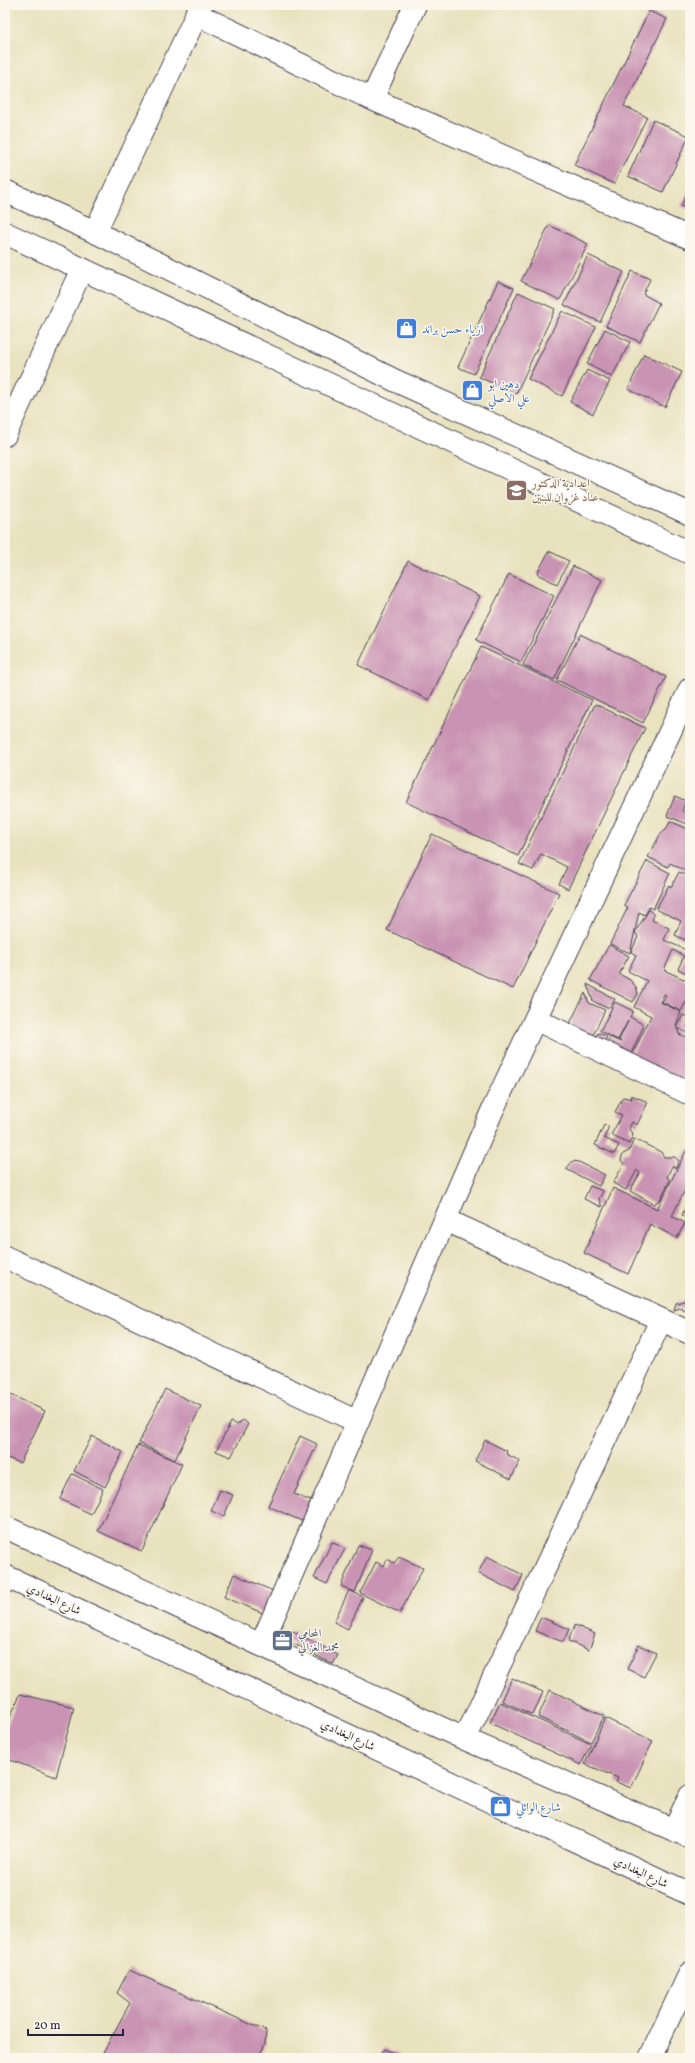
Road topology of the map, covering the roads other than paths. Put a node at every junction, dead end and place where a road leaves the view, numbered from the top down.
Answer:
1 (415, 5) edge
2 (199, 10) edge
3 (372, 99) junction
4 (5, 190) edge
5 (95, 232) junction
6 (5, 234) edge
7 (690, 238) edge
8 (82, 269) junction
9 (369, 368) junction
10 (354, 397) junction
11 (443, 403) junction
12 (427, 430) junction
13 (5, 435) edge
14 (690, 514) edge
15 (690, 553) edge
16 (690, 689) edge
17 (535, 1019) junction
18 (690, 1094) edge
19 (446, 1220) junction
20 (5, 1257) edge
21 (661, 1320) junction
22 (690, 1333) edge
23 (358, 1422) junction
24 (5, 1527) edge
25 (5, 1576) edge
26 (261, 1645) junction
27 (465, 1739) junction
28 (690, 1796) edge
29 (682, 1833) edge
30 (690, 1894) edge
31 (690, 1973) edge
32 (650, 2058) edge

1 - 3 street
2 - 3 street
2 - 5 street
3 - 7 street
4 - 5 street
5 - 9 street
6 - 8 street
8 - 10 street
8 - 13 street
9 - 10 street
9 - 11 street
10 - 12 street
11 - 12 street
11 - 14 street
12 - 15 street
16 - 17 street
17 - 18 street
17 - 19 street
19 - 21 street
19 - 23 street
20 - 23 street
21 - 22 street
21 - 27 street
23 - 26 street
24 - 26 street
25 - 30 street, شارع البغدادي
26 - 27 street
27 - 29 street
28 - 29 street
31 - 32 street

